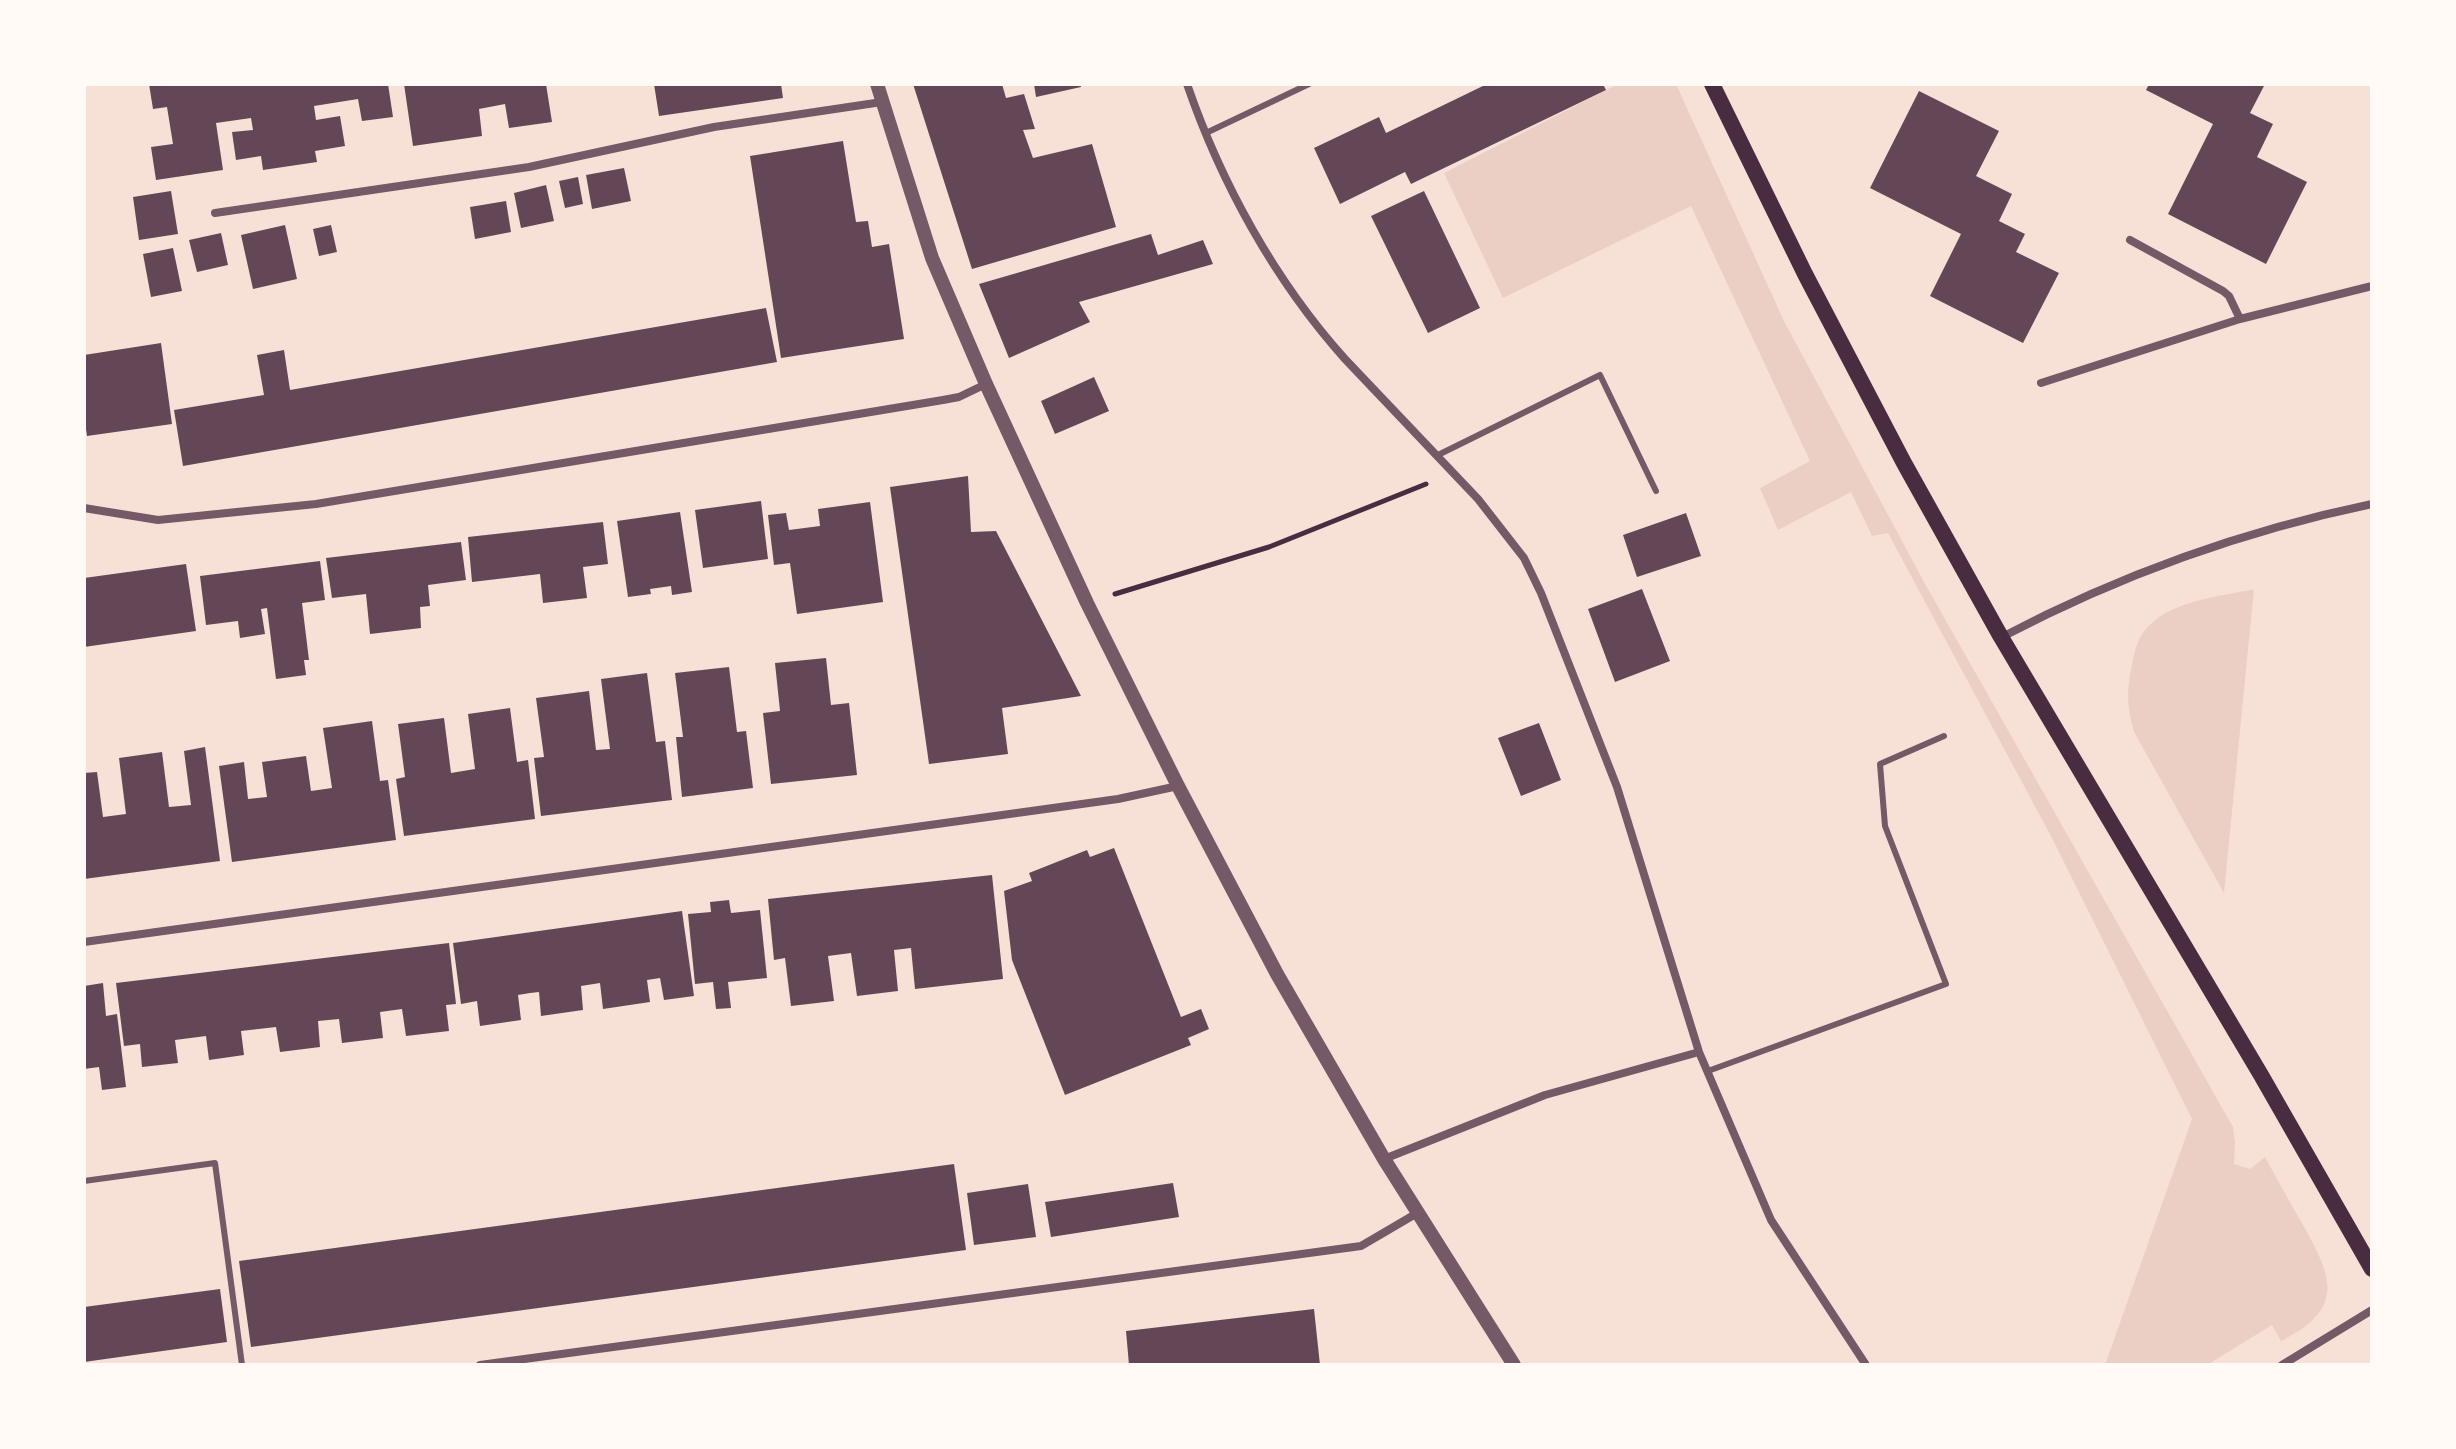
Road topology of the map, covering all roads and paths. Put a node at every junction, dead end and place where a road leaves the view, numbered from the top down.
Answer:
1 (877, 84) edge
2 (1187, 84) edge
3 (1309, 84) edge
4 (1712, 84) edge
5 (882, 102) junction
6 (1206, 133) junction
7 (215, 213) dead end
8 (2130, 240) dead end
9 (2372, 286) edge
10 (2240, 319) junction
11 (2041, 383) dead end
12 (986, 384) junction
13 (1438, 455) junction
14 (1455, 473) junction
15 (1656, 491) dead end
16 (2372, 504) edge
17 (84, 508) edge
18 (1087, 603) junction
19 (2001, 637) junction
20 (1944, 736) dead end
21 (1178, 786) junction
22 (84, 942) edge
23 (1699, 1052) junction
24 (1708, 1071) junction
25 (1384, 1159) junction
26 (84, 1181) edge
27 (1419, 1212) junction
28 (2372, 1269) edge
29 (2372, 1310) edge
30 (242, 1365) edge
31 (480, 1365) edge
32 (1514, 1365) edge
33 (1866, 1365) edge
34 (2282, 1365) edge

1 - 5 street
2 - 6 street
3 - 6 lane
4 - 19 main road
5 - 7 street
5 - 12 street
6 - 13 street
8 - 10 street
9 - 10 street
10 - 11 street
12 - 17 street
12 - 18 street
13 - 14 street
13 - 15 lane
14 - 18 path
14 - 23 street
16 - 19 street
18 - 21 street
19 - 28 main road
20 - 24 lane
21 - 22 street
21 - 25 street
23 - 24 street
23 - 25 street
24 - 33 street
25 - 27 street
26 - 30 lane
27 - 31 street
27 - 32 street
29 - 34 street

